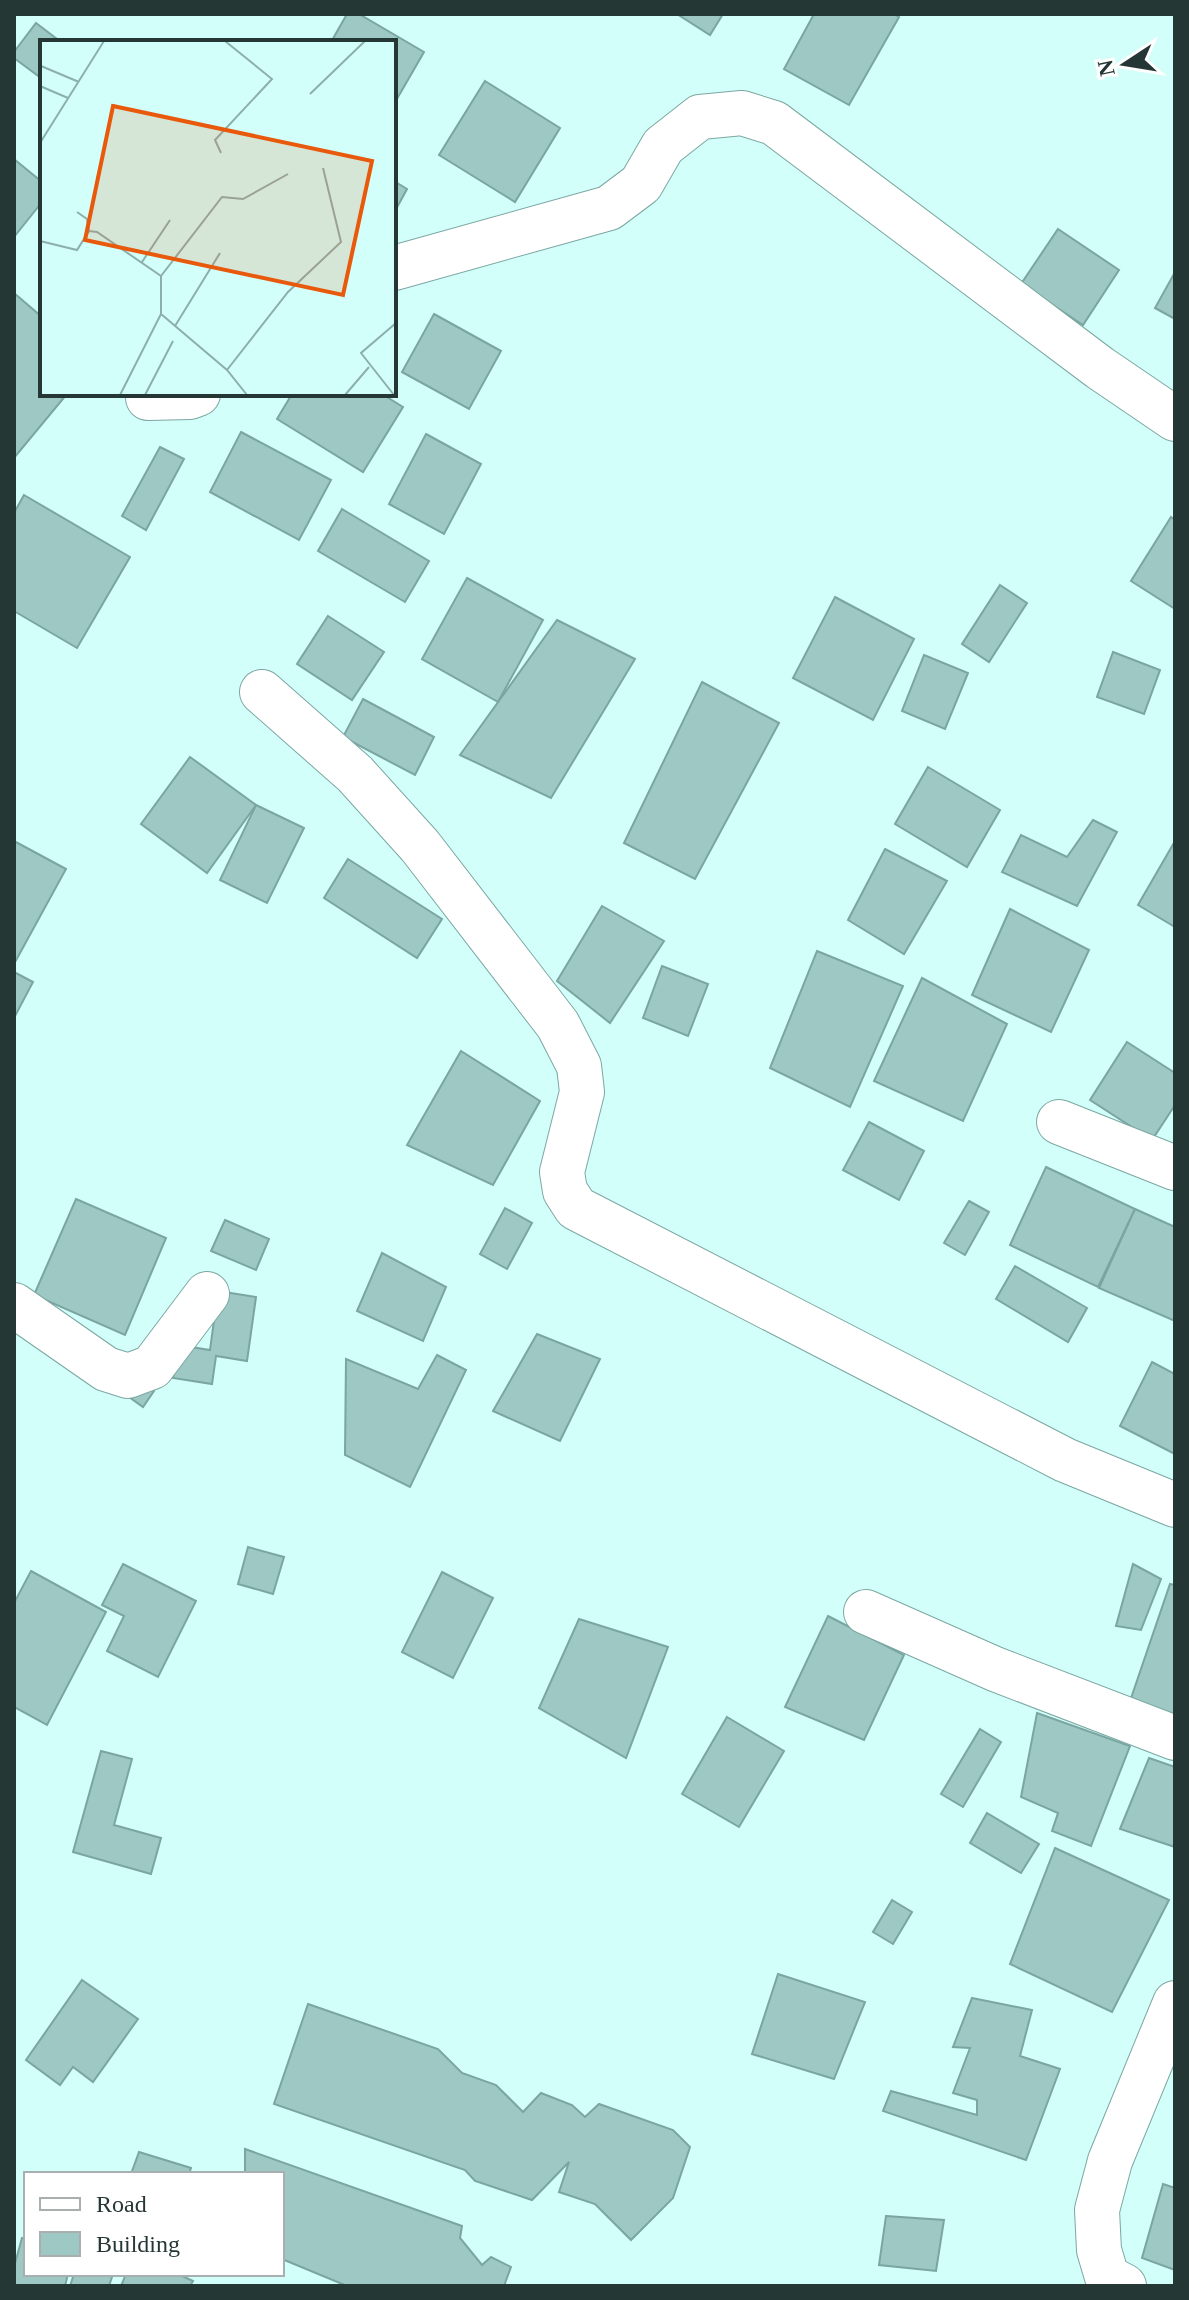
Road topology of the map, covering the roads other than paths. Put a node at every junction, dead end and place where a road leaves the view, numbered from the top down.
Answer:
1 (396, 267) edge
2 (193, 396) edge
3 (148, 398) dead end
4 (1175, 419) edge
5 (262, 692) dead end
6 (1059, 1122) dead end
7 (1175, 1168) edge
8 (207, 1294) dead end
9 (14, 1305) edge
10 (1175, 1505) edge
11 (866, 1612) dead end
12 (1175, 1738) edge
13 (1175, 2003) edge
14 (1104, 2283) edge

1 - 4 street
2 - 3 street
5 - 10 street
6 - 7 street
8 - 9 street
11 - 12 street
13 - 14 street

